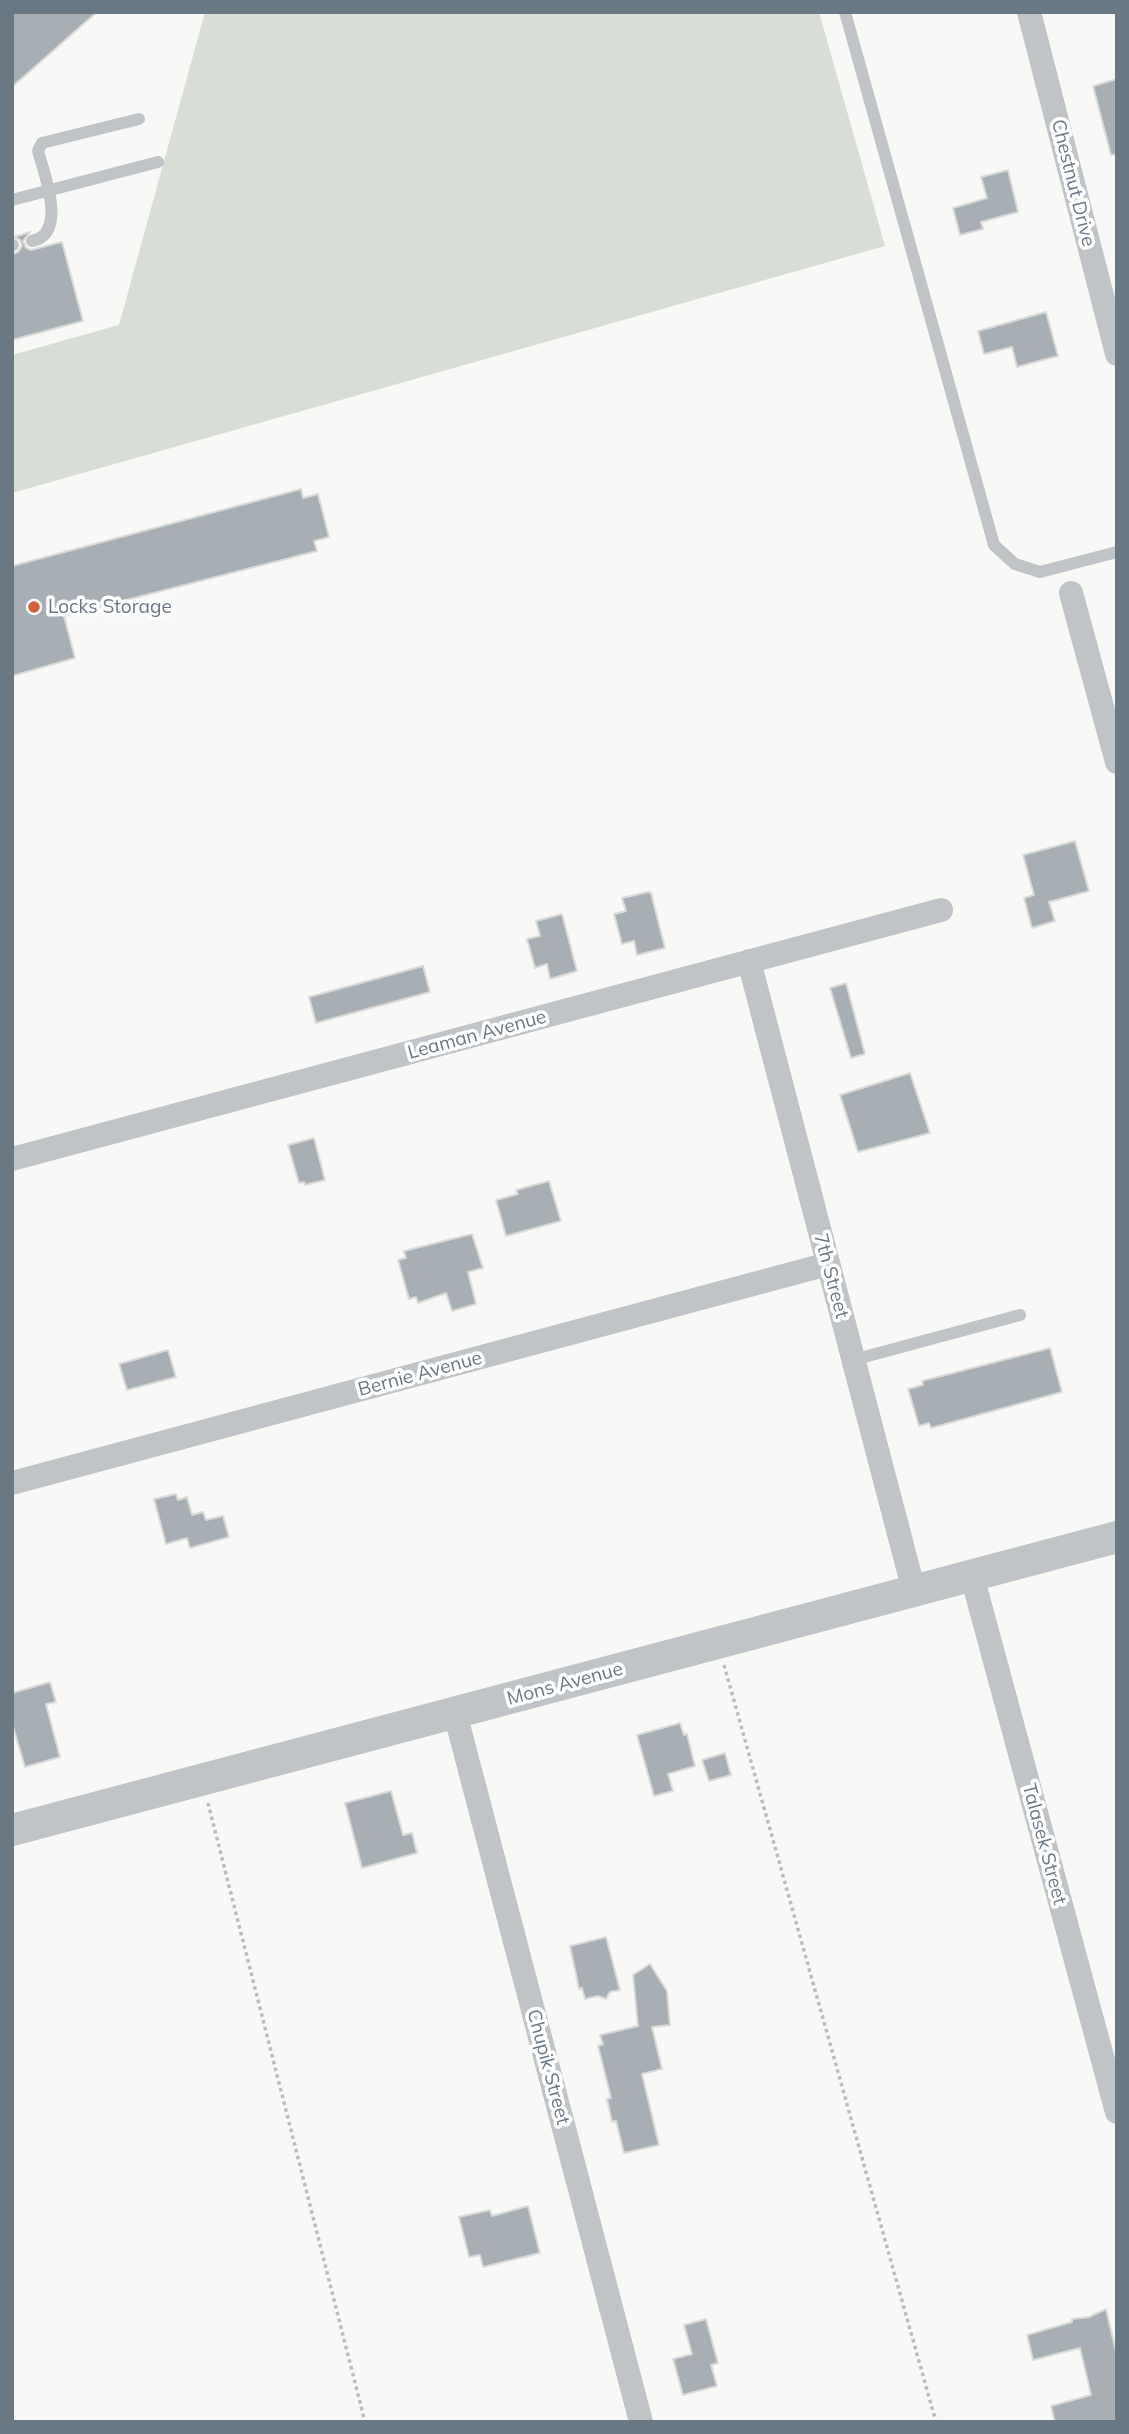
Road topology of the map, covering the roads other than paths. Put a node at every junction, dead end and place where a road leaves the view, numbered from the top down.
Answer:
1 (845, 12) edge
2 (1029, 12) edge
3 (139, 119) dead end
4 (158, 162) dead end
5 (49, 191) junction
6 (12, 200) edge
7 (32, 241) dead end
8 (1117, 354) edge
9 (1117, 552) edge
10 (1072, 593) dead end
11 (1117, 762) edge
12 (941, 910) dead end
13 (749, 961) junction
14 (12, 1159) edge
15 (828, 1264) junction
16 (1020, 1315) dead end
17 (853, 1360) junction
18 (12, 1483) edge
19 (1117, 1537) edge
20 (972, 1576) junction
21 (914, 1591) junction
22 (455, 1713) junction
23 (12, 1830) edge
24 (1117, 2112) edge
25 (641, 2422) edge

1 - 9 lane
2 - 8 street, Chestnut Drive
3 - 5 lane
4 - 5 lane
5 - 6 lane
5 - 7 lane
10 - 11 street
12 - 13 street, Leaman Avenue
13 - 14 street, Leaman Avenue
13 - 15 street, 7th Street
15 - 17 street, 7th Street
15 - 18 street, Bernie Avenue
16 - 17 lane
17 - 21 street, 7th Street
19 - 20 street, Mons Avenue
20 - 21 street, Mons Avenue
20 - 24 street, Talasek Street
21 - 22 street, Mons Avenue
22 - 23 street, Mons Avenue
22 - 25 street, Chupik Street

